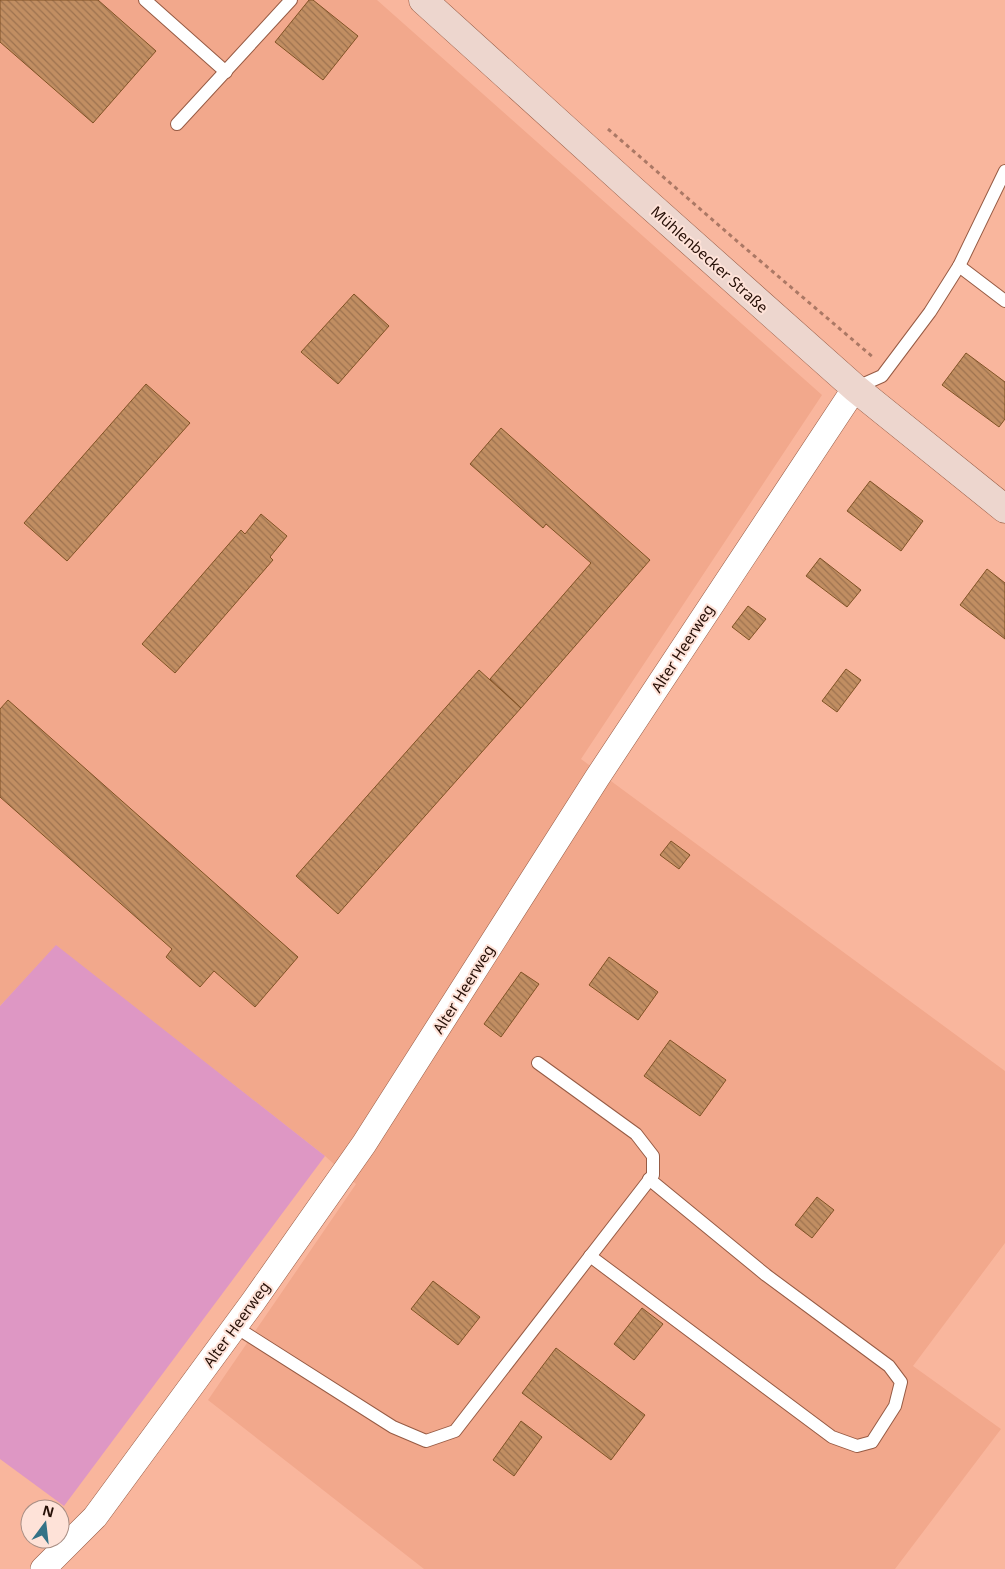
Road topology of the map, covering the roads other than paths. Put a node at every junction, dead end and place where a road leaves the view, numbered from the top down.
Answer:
1 (145, 0) edge
2 (290, 0) edge
3 (423, 0) edge
4 (226, 72) junction
5 (177, 124) dead end
6 (1005, 171) edge
7 (959, 266) junction
8 (1005, 301) edge
9 (855, 388) junction
10 (1005, 509) edge
11 (538, 1063) dead end
12 (649, 1179) junction
13 (590, 1256) junction
14 (234, 1326) junction
15 (43, 1569) edge

1 - 4 lane
2 - 4 lane
3 - 9 main road, Mühlenbecker Straße
4 - 5 lane
6 - 7 lane
7 - 8 lane
7 - 9 lane
9 - 10 main road, Mühlenbecker Straße
9 - 14 street, Alter Heerweg
11 - 12 lane
12 - 13 lane
12 - 13 lane
13 - 14 lane
14 - 15 street, Alter Heerweg

